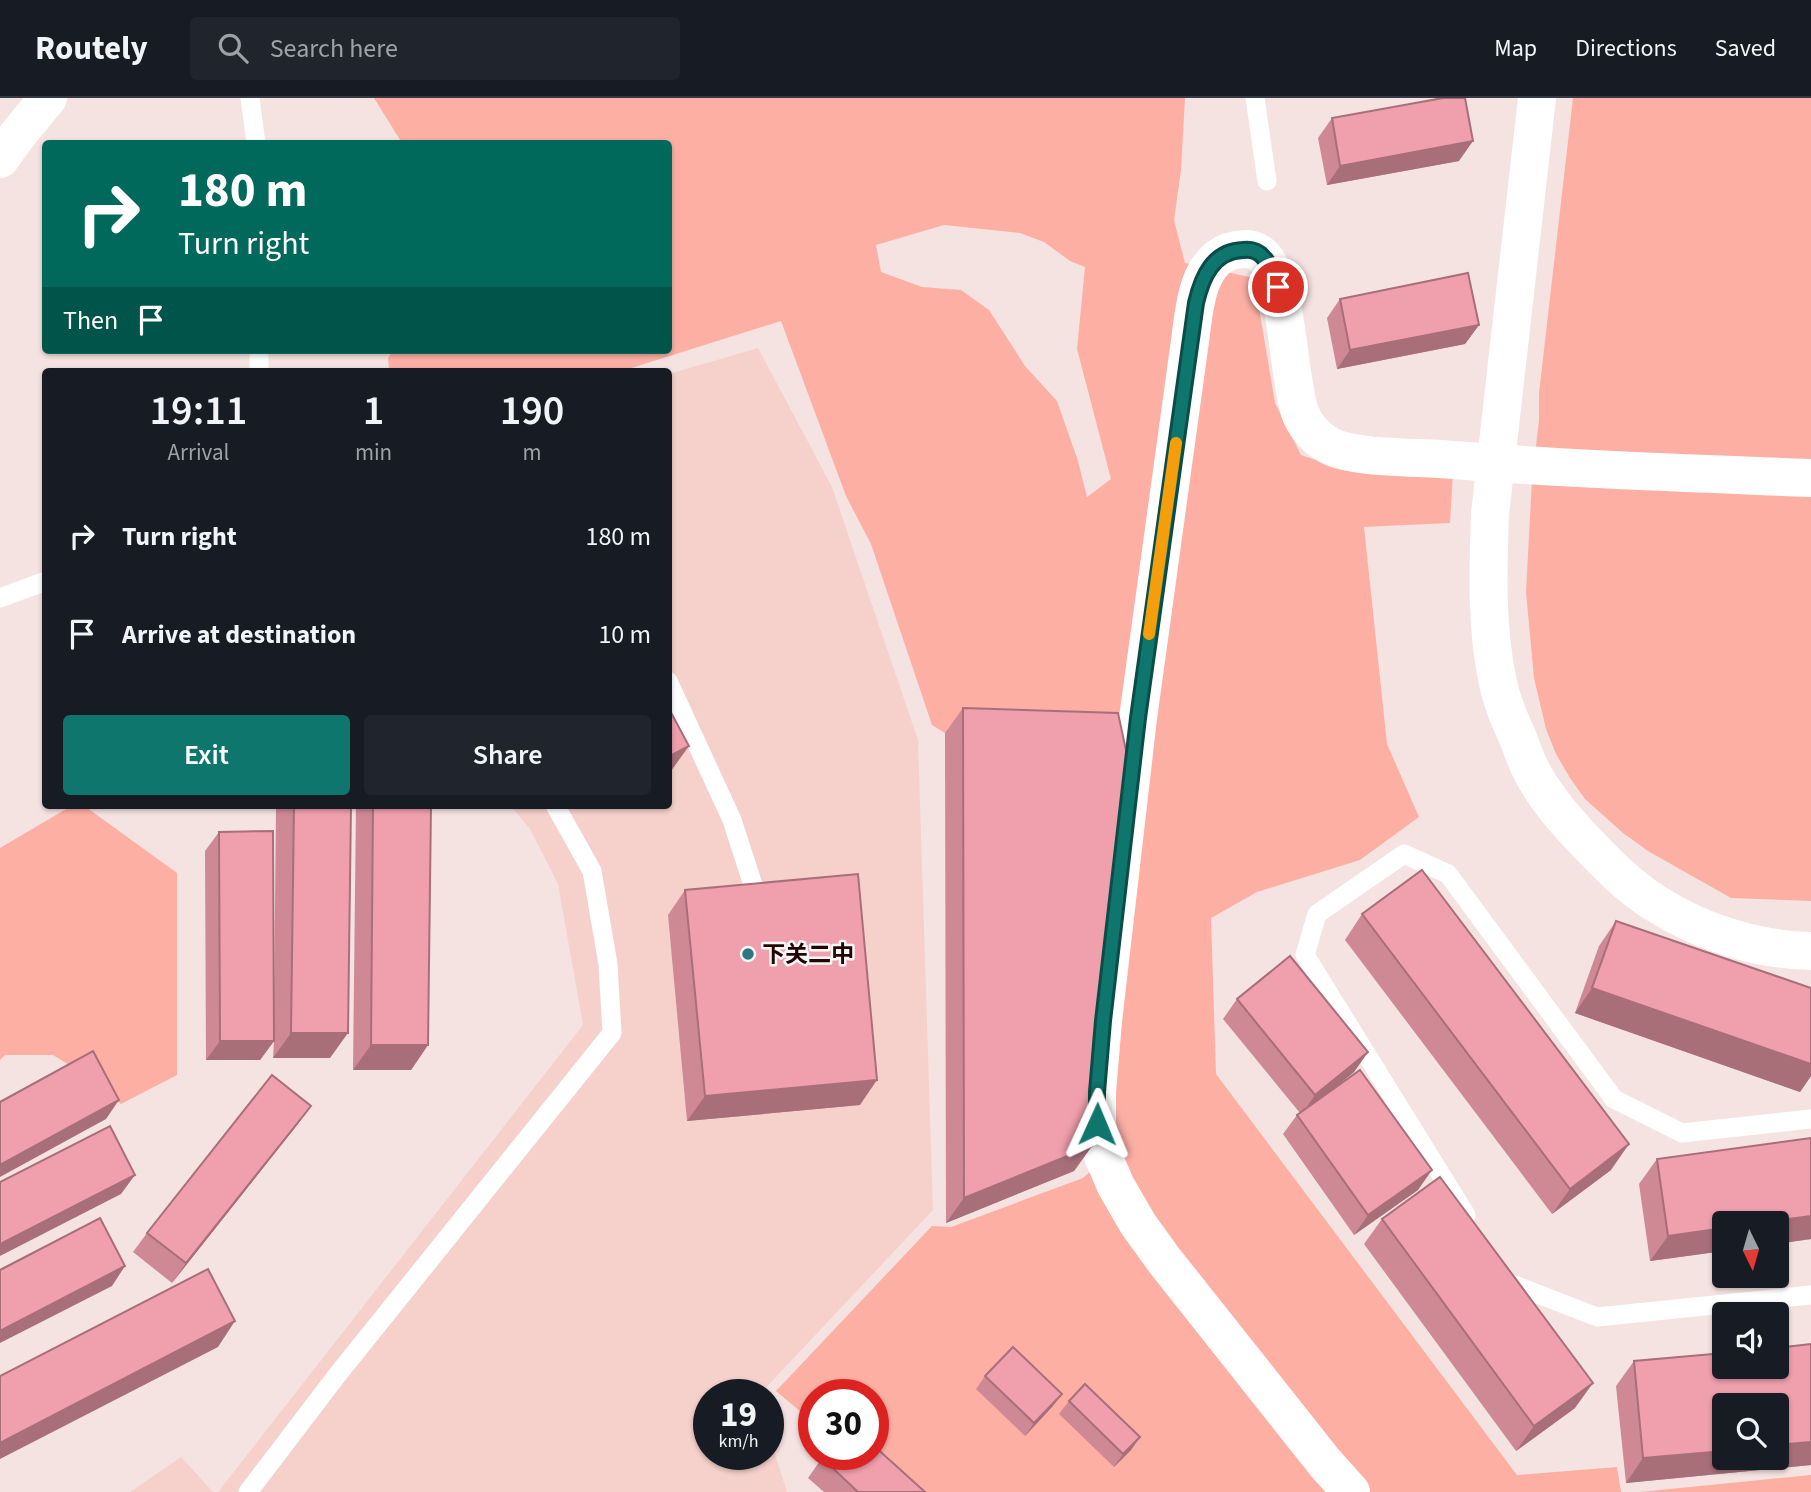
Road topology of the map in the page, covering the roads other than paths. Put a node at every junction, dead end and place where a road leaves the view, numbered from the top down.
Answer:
1 (48, 98) edge
2 (250, 98) edge
3 (1255, 98) edge
4 (1537, 98) edge
5 (6, 132) edge
6 (255, 140) edge
7 (1267, 181) dead end
8 (1811, 478) edge
9 (42, 582) edge
10 (0, 598) edge
11 (672, 690) edge
12 (557, 809) edge
13 (752, 882) edge
14 (1811, 951) edge
15 (1811, 1119) edge
16 (1478, 1235) edge
17 (1493, 1258) edge
18 (1811, 1296) edge
19 (248, 1492) edge
20 (1351, 1492) edge

1 - 5 street
2 - 6 lane
3 - 7 lane
4 - 14 street
8 - 20 street
9 - 10 lane
11 - 13 lane
12 - 19 lane
15 - 16 lane
17 - 18 lane

